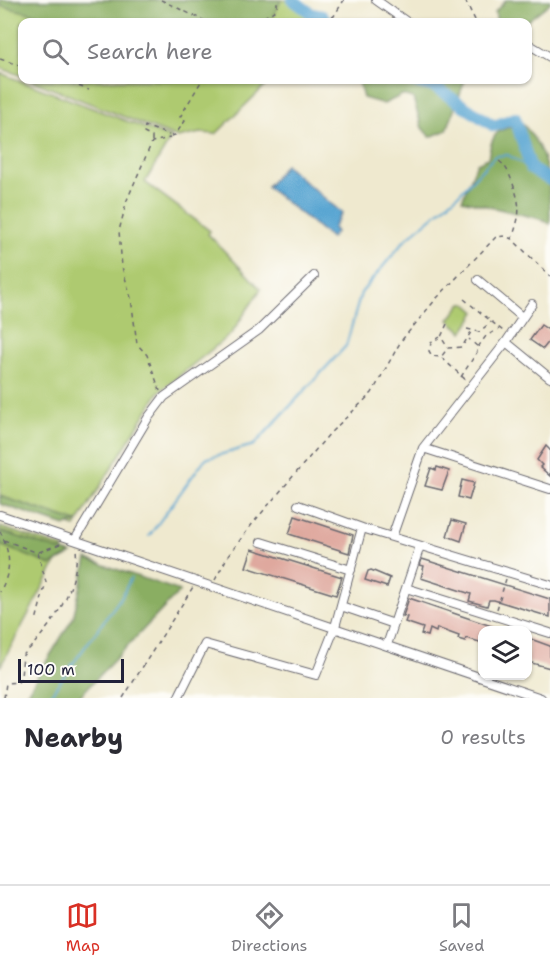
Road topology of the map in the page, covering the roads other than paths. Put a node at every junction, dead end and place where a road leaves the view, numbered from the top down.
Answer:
1 (376, 0) edge
2 (401, 18) edge
3 (532, 46) edge
4 (550, 57) edge
5 (314, 276) dead end
6 (478, 280) dead end
7 (532, 304) dead end
8 (522, 317) junction
9 (507, 339) junction
10 (550, 378) edge
11 (423, 448) junction
12 (550, 489) edge
13 (298, 505) dead end
14 (0, 515) edge
15 (362, 528) junction
16 (392, 537) junction
17 (74, 539) junction
18 (261, 542) dead end
19 (420, 546) junction
20 (351, 570) junction
21 (550, 585) edge
22 (406, 588) junction
23 (341, 606) junction
24 (394, 624) junction
25 (335, 627) junction
26 (550, 633) edge
27 (387, 645) junction
28 (178, 698) edge
29 (541, 698) edge

1 - 2 street
3 - 4 street
5 - 17 street
6 - 8 street
7 - 8 street
8 - 9 street
9 - 10 street
9 - 11 street
11 - 12 street
11 - 16 street
13 - 15 street
14 - 17 street
15 - 16 street
15 - 20 street
16 - 19 street
17 - 25 street
18 - 20 street
19 - 21 street
19 - 22 street
20 - 23 street
22 - 24 street
22 - 26 street
23 - 24 street
23 - 25 street
24 - 27 street
25 - 27 street
25 - 28 street
27 - 29 street

